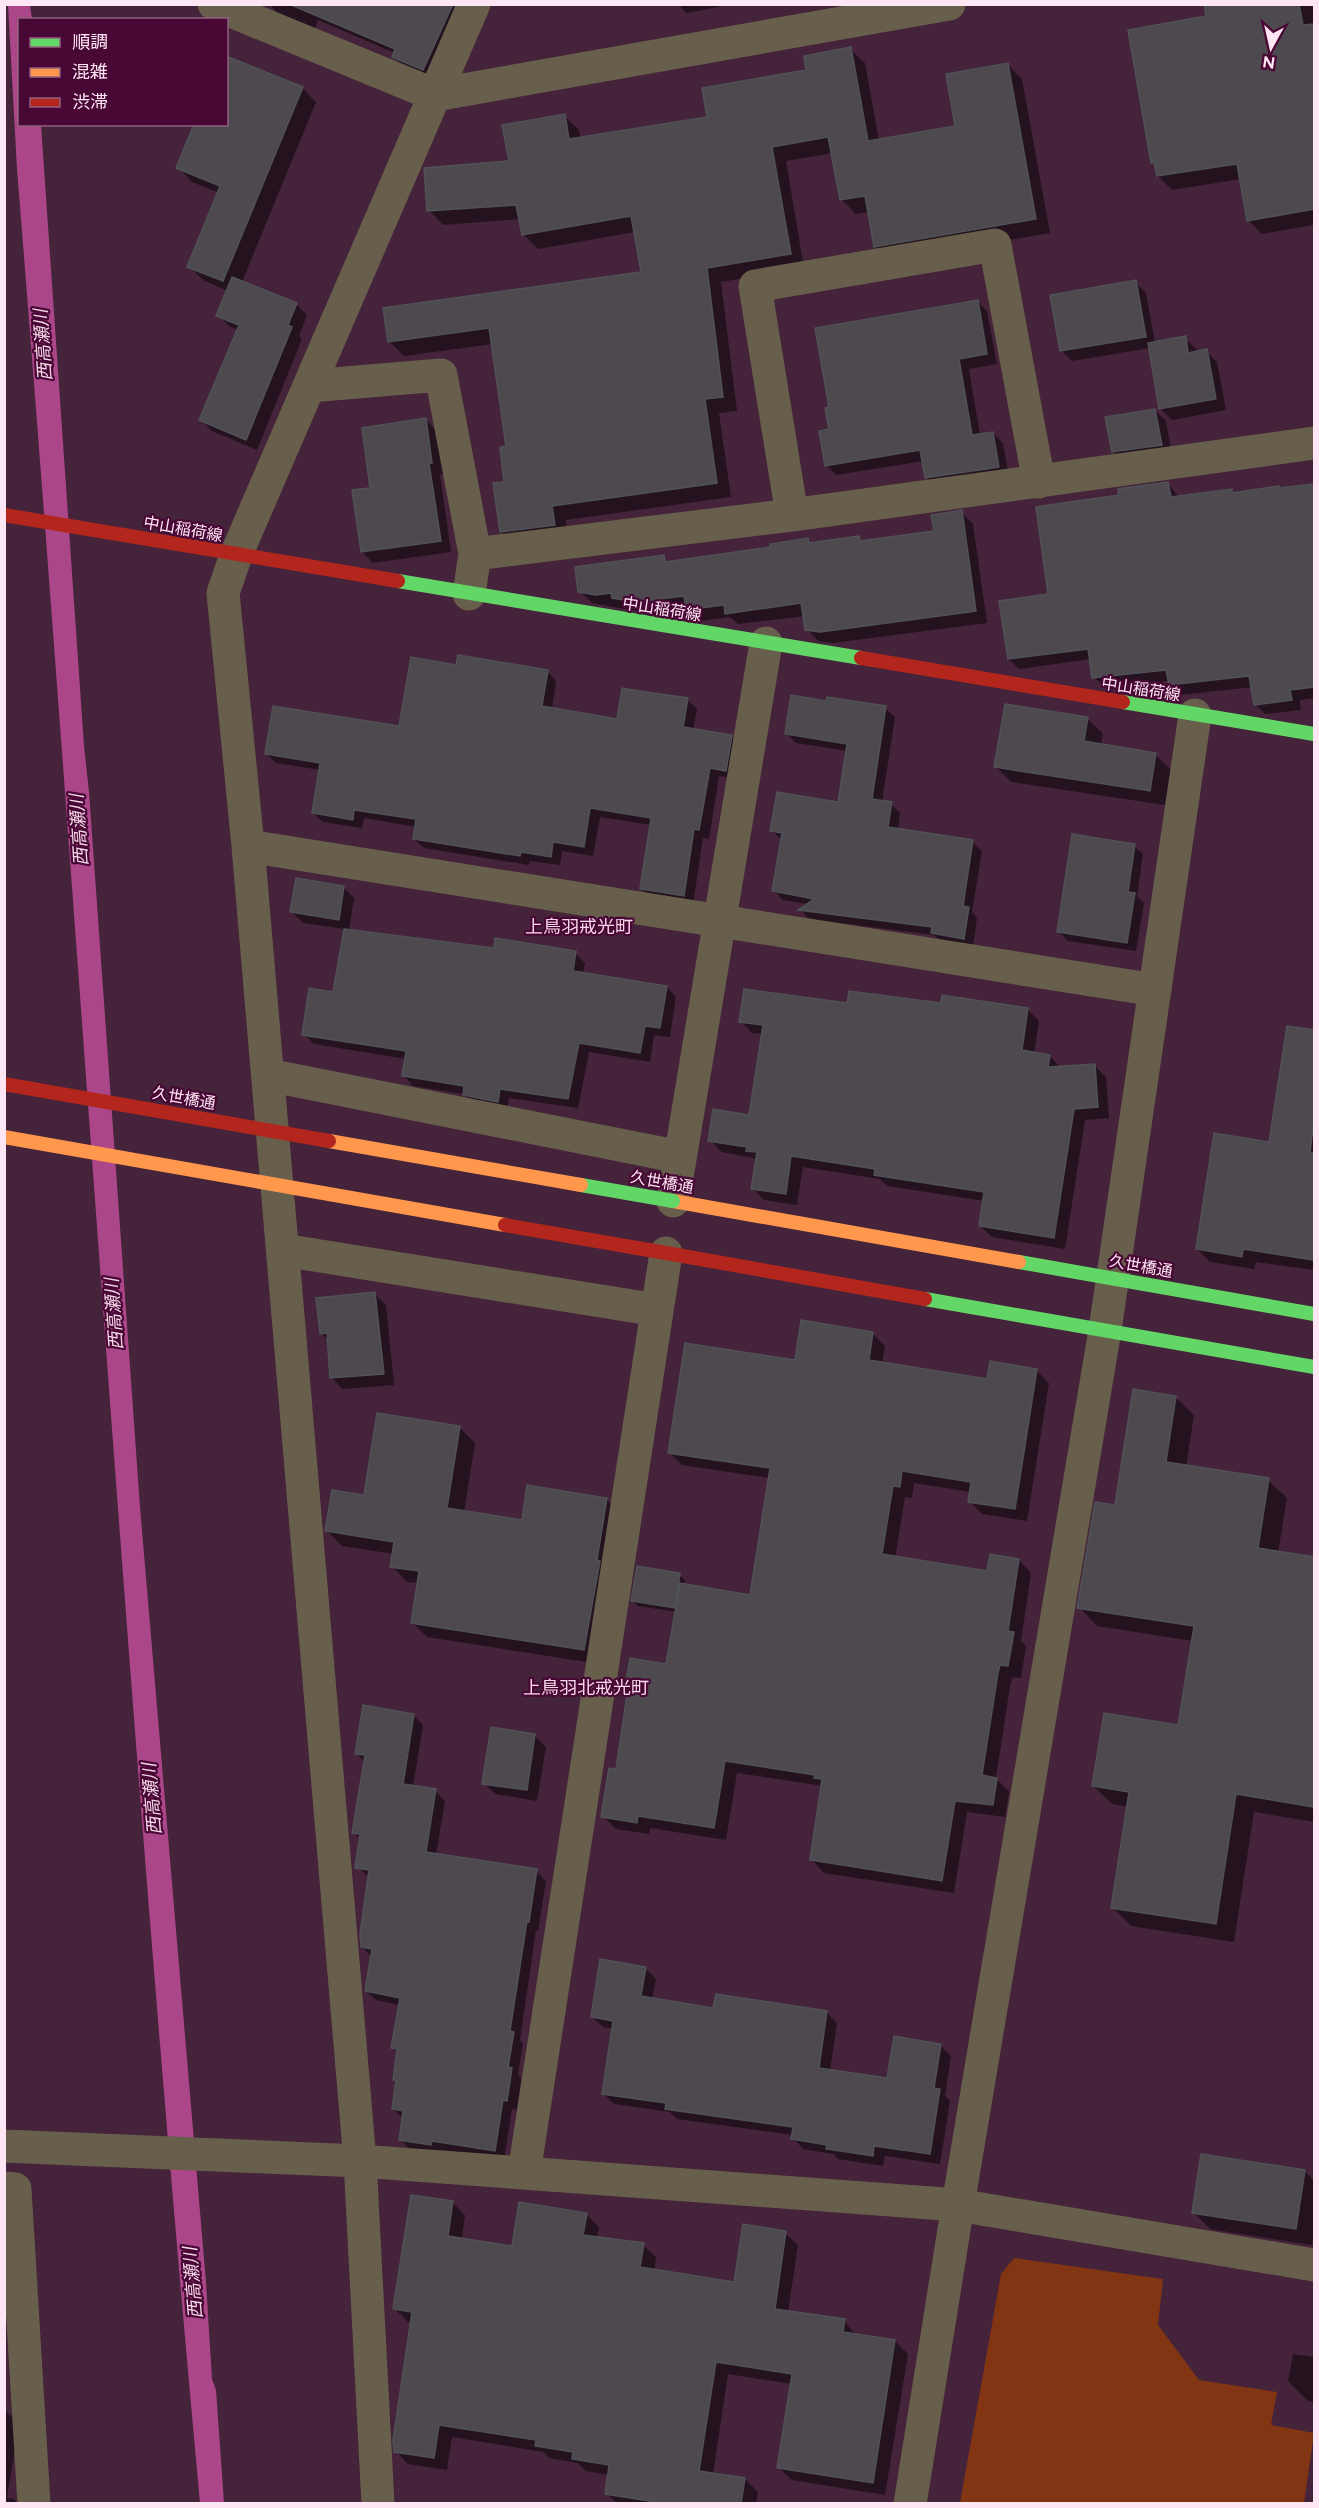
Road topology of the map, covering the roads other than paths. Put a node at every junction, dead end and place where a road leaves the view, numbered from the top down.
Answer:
1 (214, 4) edge
2 (474, 4) edge
3 (949, 4) edge
4 (435, 95) junction
5 (309, 386) junction
6 (1314, 443) edge
7 (1039, 482) junction
8 (4, 515) edge
9 (792, 515) junction
10 (475, 554) junction
11 (236, 555) junction
12 (469, 594) junction
13 (766, 643) junction
14 (1195, 715) junction
15 (1314, 734) edge
16 (248, 846) junction
17 (719, 920) junction
18 (1155, 990) junction
19 (268, 1075) junction
20 (4, 1083) edge
21 (4, 1137) edge
22 (680, 1157) junction
23 (673, 1201) junction
24 (283, 1250) junction
25 (666, 1253) junction
26 (1113, 1278) junction
27 (657, 1310) junction
28 (1314, 1314) edge
29 (1105, 1330) junction
30 (1314, 1367) edge
31 (4, 2146) edge
32 (360, 2162) junction
33 (524, 2173) junction
34 (4, 2188) edge
35 (958, 2205) junction
36 (1314, 2265) edge
37 (34, 2504) edge
38 (378, 2504) edge
39 (910, 2504) edge

1 - 4 street
2 - 4 street
3 - 4 street
4 - 5 street
5 - 10 street
5 - 11 street
6 - 7 street
7 - 9 street
7 - 9 street
8 - 11 street, 中山稲荷線
9 - 10 street
10 - 12 street
11 - 12 street, 中山稲荷線
11 - 16 street
12 - 13 street, 中山稲荷線
13 - 14 street, 中山稲荷線
13 - 17 street
14 - 15 street, 中山稲荷線
14 - 18 street
16 - 17 street
16 - 19 street
17 - 18 street
17 - 22 street
18 - 26 street
19 - 22 street
19 - 24 street
20 - 23 street, 久世橋通, bridge
21 - 25 street, bridge
22 - 23 street
23 - 26 street, 久世橋通
24 - 27 street
24 - 32 street
25 - 27 street
25 - 29 street
26 - 28 street, 久世橋通
26 - 29 street
27 - 33 street
29 - 30 street
29 - 35 street
31 - 32 street
32 - 33 street
32 - 38 street
33 - 35 street
34 - 37 street
35 - 36 street
35 - 39 street

